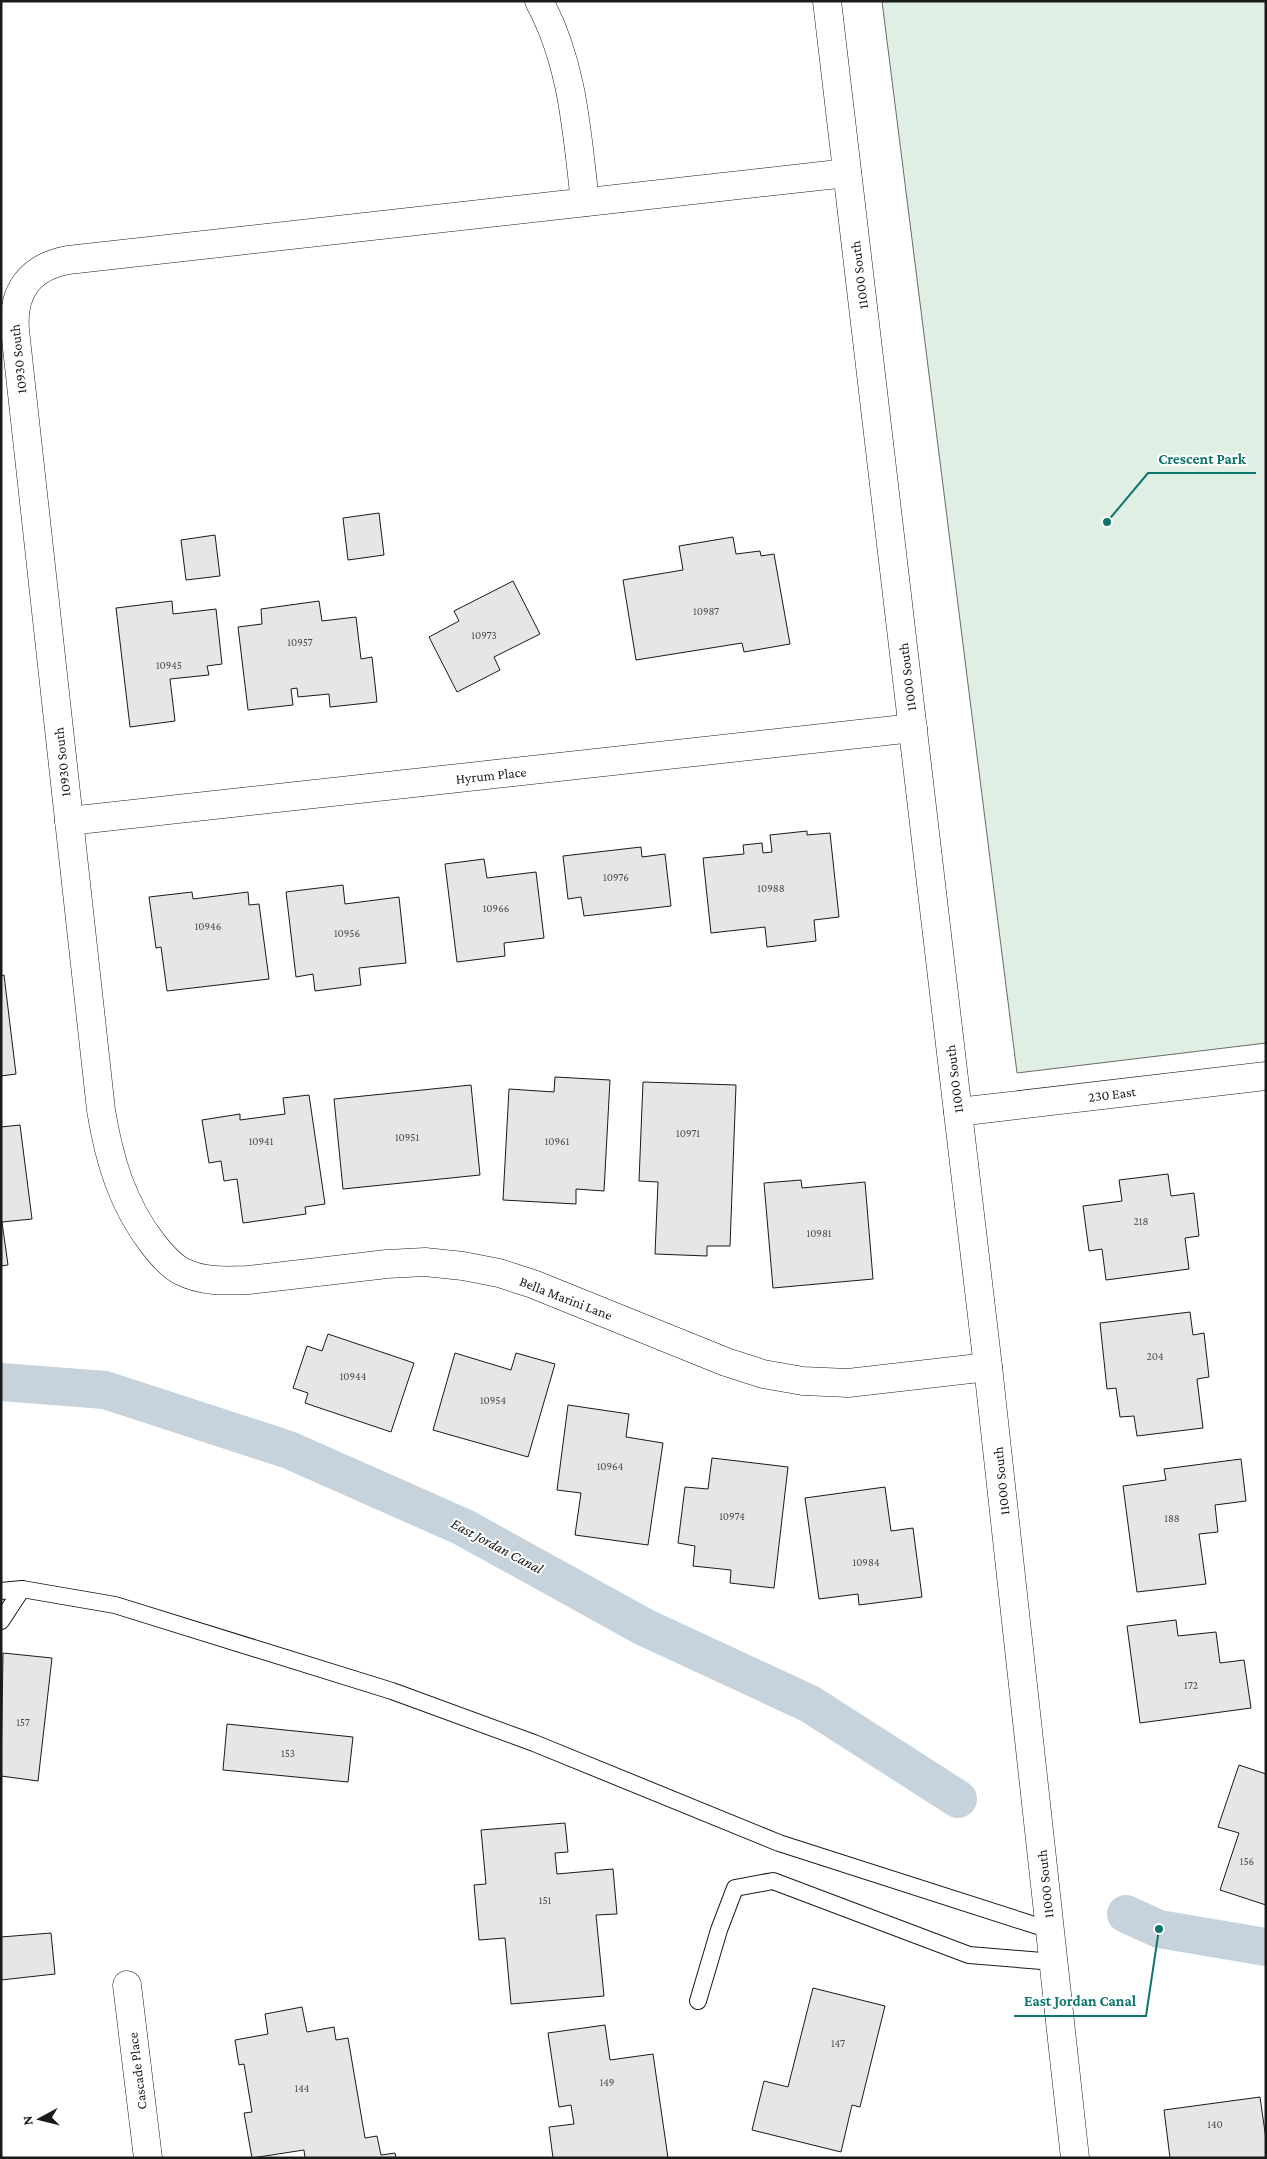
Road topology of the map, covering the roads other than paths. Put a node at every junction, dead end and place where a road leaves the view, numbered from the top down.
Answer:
1 (538, 1) edge
2 (827, 1) edge
3 (847, 173) junction
4 (585, 202) junction
5 (913, 728) junction
6 (69, 821) junction
7 (1266, 1076) edge
8 (958, 1112) junction
9 (149, 1239) joint
10 (988, 1367) junction
11 (22, 1589) junction
12 (1, 1591) edge
13 (1, 1621) edge
14 (1050, 1930) junction
15 (1054, 1962) junction
16 (127, 1985) dead end
17 (698, 2001) dead end
18 (148, 2158) edge
19 (1075, 2158) edge

1 - 4 street
2 - 3 street, 11000 South
3 - 4 street
3 - 5 street, 11000 South
4 - 6 street, 10930 South
5 - 6 street, Hyrum Place
5 - 8 street, 11000 South
6 - 9 street, 10930 South
7 - 8 street, 230 East
8 - 10 street, 11000 South
9 - 10 street, Bella Marini Lane
10 - 14 street, 11000 South
11 - 12 lane
11 - 13 lane
11 - 14 lane
14 - 15 street, 11000 South
15 - 17 lane
15 - 19 street, 11000 South
16 - 18 street, Cascade Place

